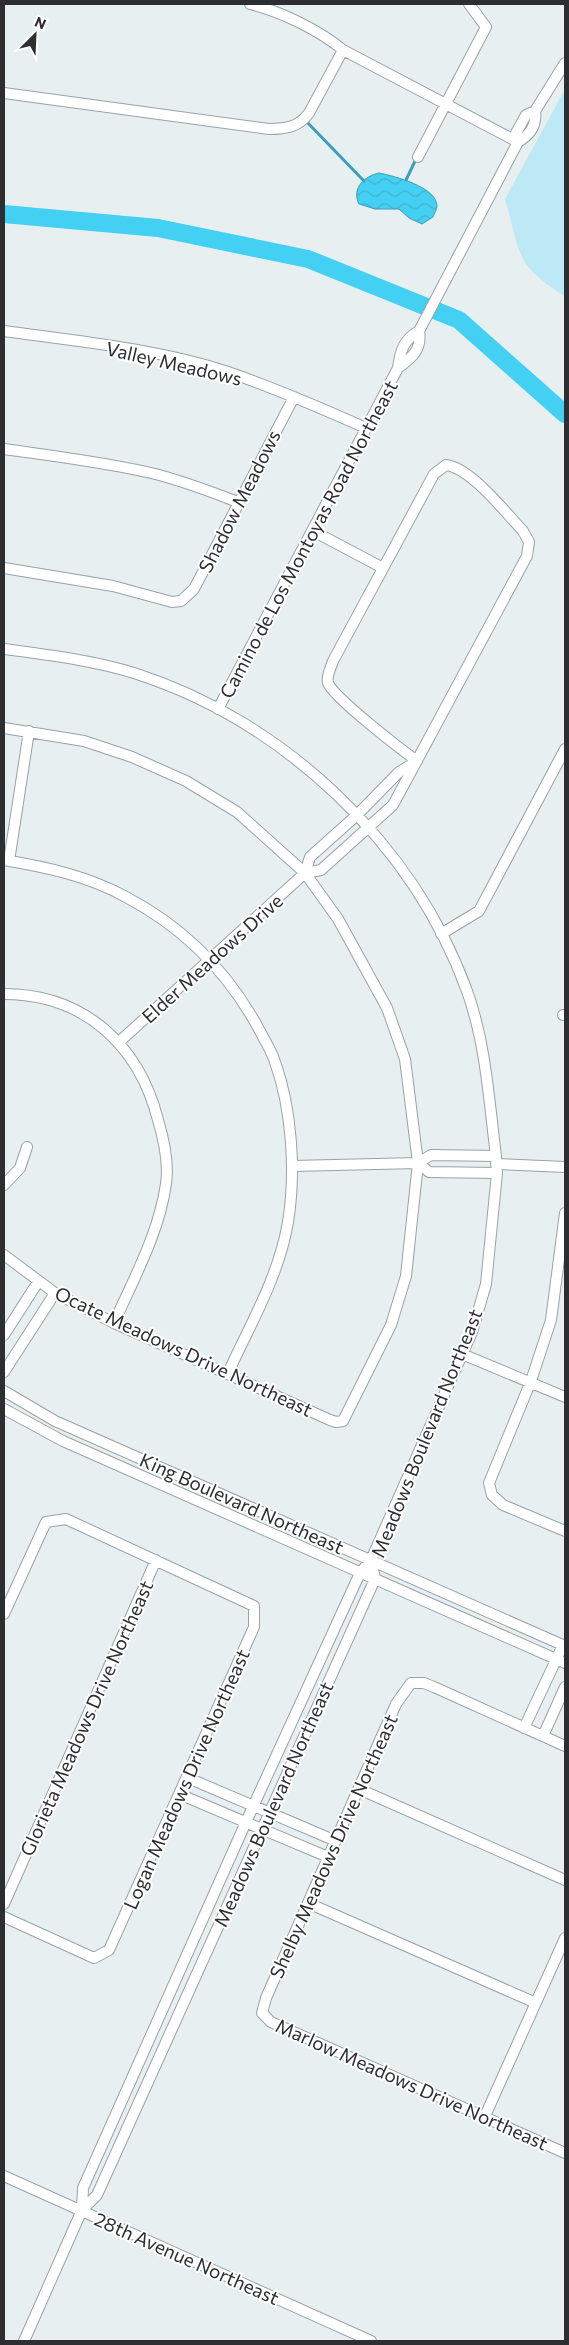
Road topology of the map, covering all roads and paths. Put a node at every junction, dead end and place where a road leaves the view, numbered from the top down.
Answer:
1 (250, 4) edge
2 (469, 4) edge
3 (343, 50) junction
4 (565, 64) edge
5 (4, 93) edge
6 (446, 104) junction
7 (518, 142) junction
8 (418, 157) dead end
9 (4, 331) edge
10 (294, 397) junction
11 (366, 428) junction
12 (4, 449) edge
13 (238, 502) junction
14 (313, 531) junction
15 (4, 568) edge
16 (383, 568) junction
17 (4, 649) edge
18 (218, 710) junction
19 (4, 728) edge
20 (29, 731) junction
21 (565, 749) edge
22 (418, 760) junction
23 (357, 815) junction
24 (368, 828) junction
25 (7, 861) edge
26 (304, 873) junction
27 (441, 934) junction
28 (210, 960) junction
29 (4, 994) edge
30 (119, 1042) junction
31 (28, 1147) dead end
32 (418, 1163) junction
33 (496, 1164) junction
34 (292, 1166) junction
35 (565, 1168) edge
36 (4, 1185) edge
37 (565, 1212) edge
38 (4, 1255) edge
39 (38, 1282) junction
40 (55, 1293) junction
41 (114, 1323) junction
42 (4, 1335) edge
43 (462, 1354) junction
44 (4, 1372) edge
45 (228, 1373) junction
46 (531, 1381) junction
47 (4, 1391) edge
48 (565, 1397) edge
49 (4, 1409) edge
50 (565, 1531) edge
51 (156, 1560) junction
52 (371, 1560) junction
53 (360, 1573) junction
54 (374, 1579) junction
55 (4, 1614) edge
56 (564, 1646) edge
57 (561, 1661) edge
58 (565, 1687) edge
59 (524, 1728) junction
60 (543, 1736) junction
61 (565, 1746) edge
62 (188, 1778) junction
63 (359, 1789) junction
64 (179, 1794) junction
65 (254, 1807) junction
66 (269, 1814) junction
67 (246, 1822) junction
68 (262, 1830) junction
69 (336, 1841) junction
70 (328, 1857) junction
71 (565, 1880) edge
72 (308, 1903) junction
73 (4, 1904) edge
74 (4, 1917) edge
75 (565, 1938) edge
76 (536, 2003) junction
77 (262, 2013) joint
78 (486, 2116) junction
79 (565, 2153) edge
80 (4, 2176) edge
81 (82, 2210) junction
82 (24, 2341) edge
83 (371, 2341) edge

1 - 3 street
2 - 6 street
3 - 5 street
3 - 6 street
4 - 7 street, Camino de Los Montoyas Road Northeast
6 - 7 street
6 - 8 street
7 - 11 street, Camino de Los Montoyas Road Northeast
9 - 10 street, Valley Meadows
10 - 11 street, Valley Meadows
10 - 13 street, Shadow Meadows
11 - 14 street, Camino de Los Montoyas Road Northeast
12 - 13 street
13 - 15 street, Shadow Meadows
14 - 16 street
14 - 18 street, Camino de Los Montoyas Road Northeast
16 - 22 street
16 - 22 street
17 - 18 street, Meadows Boulevard Northeast
18 - 23 street, Meadows Boulevard Northeast
19 - 20 street
20 - 25 street
20 - 26 street
21 - 27 street
22 - 23 street
22 - 24 street
23 - 24 street, Meadows Boulevard Northeast
23 - 26 street
24 - 26 street
24 - 27 street, Meadows Boulevard Northeast
25 - 28 street
26 - 28 street, Elder Meadows Drive
26 - 32 street
27 - 33 street, Meadows Boulevard Northeast
28 - 30 street, Elder Meadows Drive
28 - 34 street
29 - 30 street
30 - 41 street
31 - 36 street
32 - 33 street
32 - 33 street
32 - 34 street
32 - 45 street, Ocate Meadows Drive Northeast
33 - 35 street
33 - 43 street, Meadows Boulevard Northeast
34 - 45 street
37 - 46 street
38 - 39 street, Ocate Meadows Drive Northeast
39 - 40 street, Ocate Meadows Drive Northeast
39 - 42 street
40 - 41 street, Ocate Meadows Drive Northeast
40 - 44 street
41 - 45 street, Ocate Meadows Drive Northeast
43 - 46 street
43 - 52 street, Meadows Boulevard Northeast
46 - 48 street
46 - 50 street
47 - 52 street, King Boulevard Northeast
49 - 53 street, King Boulevard Northeast
51 - 55 street
51 - 62 street, Logan Meadows Drive Northeast
51 - 73 street, Glorieta Meadows Drive Northeast
52 - 53 street, Meadows Boulevard Northeast
52 - 54 street, Meadows Boulevard Northeast
52 - 56 street, King Boulevard Northeast
53 - 54 street, King Boulevard Northeast
53 - 65 street, Meadows Boulevard Northeast
54 - 57 street, King Boulevard Northeast
54 - 66 street, Meadows Boulevard Northeast
56 - 57 street
57 - 59 street
58 - 60 street
59 - 60 street
59 - 63 street, Shelby Meadows Drive Northeast
60 - 61 street
62 - 64 street, Logan Meadows Drive Northeast
62 - 65 street
63 - 69 street, Shelby Meadows Drive Northeast
63 - 71 street
64 - 67 street
64 - 74 street, Logan Meadows Drive Northeast
65 - 66 street
65 - 67 street, Meadows Boulevard Northeast
66 - 68 street, Meadows Boulevard Northeast
66 - 69 street
67 - 68 street
67 - 81 street, Meadows Boulevard Northeast
68 - 70 street
68 - 81 street, Meadows Boulevard Northeast
69 - 70 street, Shelby Meadows Drive Northeast
70 - 72 street, Shelby Meadows Drive Northeast
72 - 76 street
72 - 77 street, Shelby Meadows Drive Northeast
75 - 76 street
76 - 78 street
77 - 78 street, Marlow Meadows Drive Northeast
78 - 79 street, Marlow Meadows Drive Northeast
80 - 81 street, 28th Avenue Northeast
81 - 82 street, Meadows Boulevard Northeast
81 - 83 street, 28th Avenue Northeast

